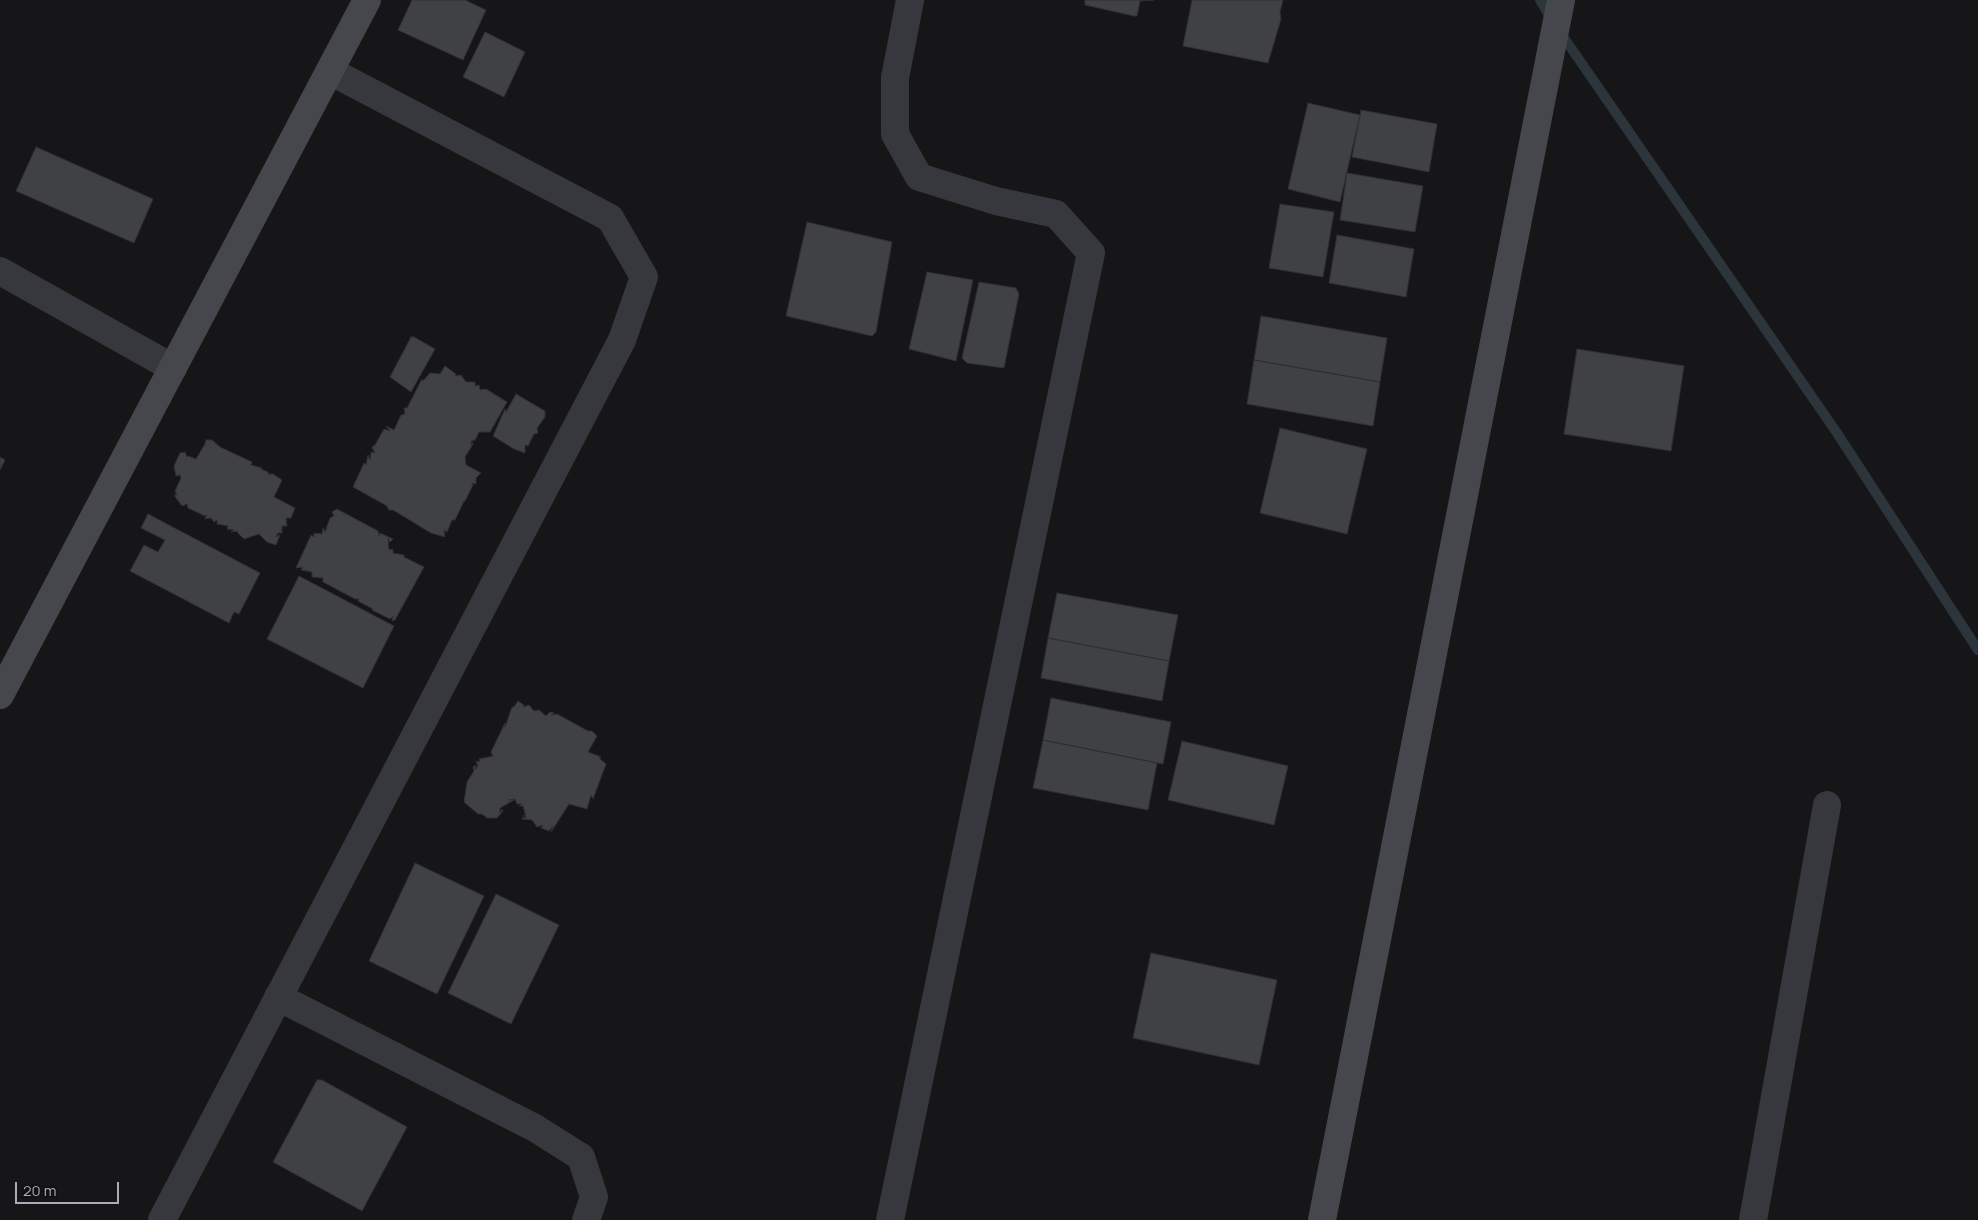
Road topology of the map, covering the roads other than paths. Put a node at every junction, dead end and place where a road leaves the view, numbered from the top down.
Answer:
1 (367, 0) edge
2 (910, 0) edge
3 (1561, 0) edge
4 (330, 71) junction
5 (0, 271) edge
6 (173, 368) junction
7 (0, 695) edge
8 (1827, 805) dead end
9 (278, 997) junction
10 (162, 1220) edge
11 (586, 1220) edge
12 (890, 1220) edge
13 (1322, 1220) edge
14 (1753, 1220) edge

1 - 4 street
2 - 12 street
3 - 13 street
4 - 6 street
4 - 9 street
5 - 6 street
6 - 7 street
8 - 14 street
9 - 10 street
9 - 11 street

